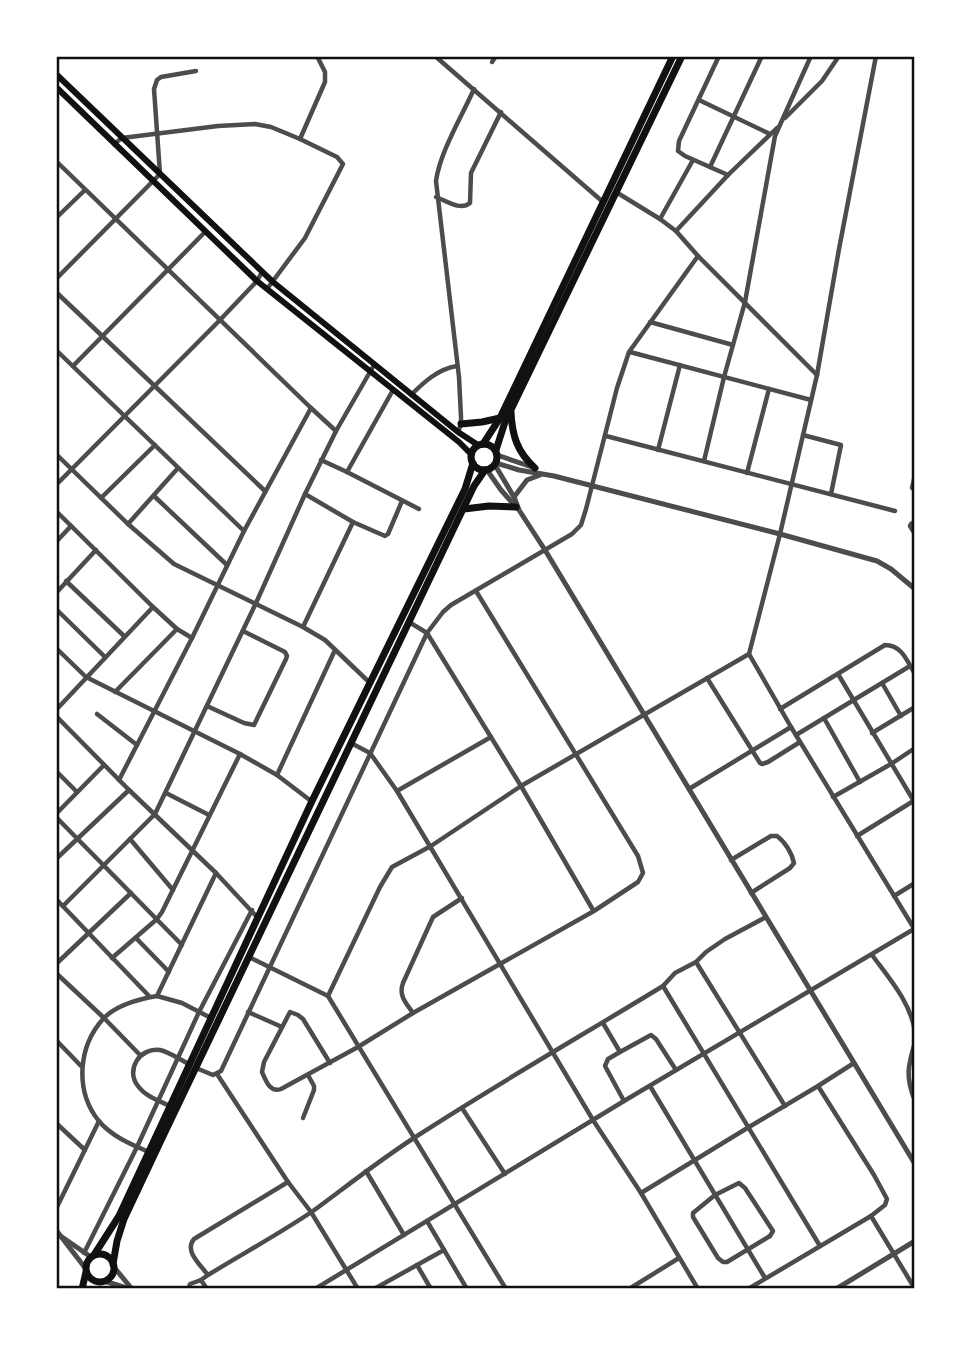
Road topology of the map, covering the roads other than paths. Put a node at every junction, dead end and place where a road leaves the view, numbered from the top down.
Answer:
1 (317, 56) edge
2 (436, 56) edge
3 (496, 56) edge
4 (673, 56) edge
5 (682, 56) edge
6 (719, 56) edge
7 (762, 56) edge
8 (811, 56) edge
9 (839, 56) edge
10 (876, 56) edge
11 (492, 62) dead end
12 (197, 71) dead end
13 (56, 74) edge
14 (56, 87) edge
15 (474, 89) junction
16 (699, 100) junction
17 (501, 112) junction
18 (733, 117) junction
19 (782, 121) junction
20 (778, 128) junction
21 (158, 134) junction
22 (770, 134) junction
23 (122, 138) junction
24 (299, 139) junction
25 (114, 144) junction
26 (693, 160) junction
27 (56, 161) edge
28 (710, 167) junction
29 (160, 174) junction
30 (728, 175) junction
31 (153, 180) junction
32 (85, 190) junction
33 (616, 192) junction
34 (436, 197) junction
35 (603, 202) junction
36 (57, 214) edge
37 (116, 218) junction
38 (660, 219) junction
39 (676, 231) junction
40 (205, 232) junction
41 (698, 256) junction
42 (167, 269) junction
43 (262, 272) junction
44 (56, 279) edge
45 (257, 281) junction
46 (273, 282) junction
47 (267, 289) junction
48 (56, 292) edge
49 (745, 302) junction
50 (220, 320) junction
51 (650, 322) junction
52 (102, 336) junction
53 (733, 345) junction
54 (56, 350) edge
55 (629, 352) junction
56 (680, 365) junction
57 (73, 366) junction
58 (457, 366) junction
59 (372, 368) junction
60 (817, 375) junction
61 (724, 377) junction
62 (155, 386) junction
63 (769, 389) junction
64 (393, 390) junction
65 (412, 394) junction
66 (811, 400) junction
67 (407, 402) junction
68 (311, 408) junction
69 (511, 411) junction
70 (125, 416) junction
71 (500, 418) junction
72 (460, 428) junction
73 (336, 431) junction
74 (803, 435) junction
75 (606, 436) junction
76 (481, 444) junction
77 (155, 445) junction
78 (658, 450) junction
79 (56, 454) edge
80 (472, 459) junction
81 (321, 460) junction
82 (704, 461) junction
83 (493, 462) junction
84 (178, 468) junction
85 (72, 469) junction
86 (538, 471) junction
87 (347, 472) junction
88 (747, 473) junction
89 (915, 475) edge
90 (791, 484) junction
91 (56, 485) edge
92 (593, 486) junction
93 (915, 490) edge
94 (265, 491) junction
95 (305, 494) junction
96 (831, 494) junction
97 (154, 496) junction
98 (514, 497) junction
99 (101, 498) junction
100 (402, 500) junction
101 (517, 508) junction
102 (419, 509) dead end
103 (464, 509) junction
104 (56, 511) edge
105 (895, 511) dead end
106 (915, 521) edge
107 (353, 522) junction
108 (128, 524) junction
109 (71, 526) junction
110 (244, 531) junction
111 (780, 534) junction
112 (915, 534) edge
113 (56, 542) edge
114 (96, 550) junction
115 (545, 550) junction
116 (227, 565) junction
117 (66, 582) junction
118 (218, 584) junction
119 (915, 589) edge
120 (476, 591) junction
121 (56, 593) edge
122 (256, 603) junction
123 (153, 607) junction
124 (56, 609) edge
125 (408, 621) junction
126 (303, 627) junction
127 (177, 629) junction
128 (243, 631) junction
129 (427, 633) junction
130 (124, 637) junction
131 (192, 638) junction
132 (56, 648) edge
133 (335, 650) junction
134 (749, 654) junction
135 (105, 657) junction
136 (910, 666) junction
137 (838, 674) junction
138 (915, 674) edge
139 (86, 677) junction
140 (707, 678) junction
141 (882, 683) junction
142 (370, 684) junction
143 (115, 692) junction
144 (853, 701) junction
145 (207, 706) junction
146 (915, 707) edge
147 (780, 709) junction
148 (56, 710) edge
149 (154, 710) junction
150 (97, 714) dead end
151 (644, 715) junction
152 (56, 716) edge
153 (901, 716) junction
154 (824, 718) junction
155 (791, 727) junction
156 (195, 732) junction
157 (872, 733) junction
158 (796, 735) junction
159 (491, 737) junction
160 (349, 742) junction
161 (800, 742) junction
162 (137, 745) junction
163 (915, 748) edge
164 (752, 750) junction
165 (370, 753) junction
166 (240, 754) junction
167 (576, 754) junction
168 (891, 764) junction
169 (104, 765) junction
170 (56, 771) edge
171 (277, 775) junction
172 (119, 780) junction
173 (860, 782) junction
174 (521, 786) junction
175 (689, 789) junction
176 (129, 790) junction
177 (397, 791) junction
178 (77, 792) junction
179 (166, 793) junction
180 (833, 797) junction
181 (312, 801) junction
182 (914, 801) edge
183 (155, 814) junction
184 (56, 816) edge
185 (209, 816) junction
186 (857, 836) junction
187 (77, 839) junction
188 (130, 839) junction
189 (430, 846) junction
190 (192, 851) junction
191 (56, 859) edge
192 (731, 860) junction
193 (104, 866) junction
194 (216, 873) junction
195 (915, 883) edge
196 (173, 890) junction
197 (131, 893) junction
198 (751, 893) junction
199 (894, 896) junction
200 (462, 898) junction
201 (56, 899) edge
202 (63, 906) junction
203 (252, 910) junction
204 (594, 911) junction
205 (766, 916) junction
206 (257, 917) junction
207 (157, 919) junction
208 (915, 929) edge
209 (89, 934) junction
210 (136, 938) junction
211 (182, 945) junction
212 (872, 955) junction
213 (248, 957) junction
214 (112, 958) junction
215 (696, 962) junction
216 (500, 963) junction
217 (56, 964) edge
218 (269, 967) junction
219 (169, 972) junction
220 (56, 973) edge
221 (663, 985) junction
222 (811, 991) junction
223 (158, 996) junction
224 (328, 996) junction
225 (150, 997) junction
226 (199, 1012) junction
227 (248, 1012) junction
228 (413, 1013) junction
229 (104, 1018) junction
230 (211, 1018) junction
231 (603, 1023) junction
232 (282, 1027) junction
233 (740, 1032) junction
234 (915, 1032) edge
235 (56, 1040) edge
236 (915, 1042) edge
237 (358, 1047) junction
238 (620, 1052) junction
239 (553, 1053) junction
240 (705, 1053) junction
241 (141, 1055) junction
242 (178, 1058) junction
243 (330, 1063) junction
244 (854, 1063) junction
245 (82, 1066) junction
246 (192, 1066) junction
247 (676, 1070) junction
248 (217, 1074) junction
249 (308, 1075) junction
250 (650, 1086) junction
251 (818, 1086) junction
252 (158, 1100) junction
253 (624, 1101) junction
254 (915, 1101) edge
255 (170, 1105) junction
256 (785, 1105) junction
257 (462, 1108) junction
258 (303, 1118) dead end
259 (593, 1120) junction
260 (99, 1121) junction
261 (57, 1127) edge
262 (749, 1127) junction
263 (415, 1137) junction
264 (137, 1147) junction
265 (85, 1150) junction
266 (149, 1152) junction
267 (694, 1160) junction
268 (915, 1164) edge
269 (366, 1171) junction
270 (505, 1174) junction
271 (288, 1182) junction
272 (641, 1193) junction
273 (715, 1195) junction
274 (455, 1204) junction
275 (56, 1209) edge
276 (311, 1212) junction
277 (871, 1216) junction
278 (428, 1221) junction
279 (58, 1233) edge
280 (404, 1235) junction
281 (915, 1241) edge
282 (820, 1246) junction
283 (748, 1249) junction
284 (444, 1250) junction
285 (894, 1254) junction
286 (90, 1255) junction
287 (679, 1258) junction
288 (113, 1265) junction
289 (417, 1265) junction
290 (86, 1270) junction
291 (346, 1271) junction
292 (208, 1275) junction
293 (765, 1279) junction
294 (201, 1280) junction
295 (103, 1281) junction
296 (117, 1287) edge
297 (912, 1288) edge
298 (82, 1289) edge
299 (97, 1289) edge
300 (131, 1289) edge
301 (191, 1289) edge
302 (207, 1289) edge
303 (315, 1289) edge
304 (358, 1289) edge
305 (374, 1289) edge
306 (431, 1289) edge
307 (467, 1289) edge
308 (506, 1289) edge
309 (629, 1289) edge
310 (698, 1289) edge
311 (748, 1289) edge
312 (836, 1289) edge

1 - 24 street
2 - 15 street
3 - 11 street
4 - 35 highway
5 - 33 highway
6 - 16 street
7 - 18 street
8 - 19 street
9 - 19 street
10 - 60 street
12 - 21 street
13 - 23 main road
14 - 25 main road
15 - 17 street
15 - 34 street
16 - 18 street
16 - 26 street
17 - 34 street
17 - 35 street
18 - 22 street
18 - 28 street
19 - 20 street
20 - 22 street
20 - 49 street
21 - 23 street
21 - 24 street
21 - 29 street
22 - 30 street
23 - 25 street
23 - 29 main road
24 - 46 street
25 - 31 main road
26 - 28 street
26 - 38 street
27 - 32 street
28 - 30 street
29 - 31 street
29 - 43 main road
30 - 39 street
31 - 37 street
31 - 40 main road
32 - 36 street
32 - 37 street
33 - 38 street
33 - 69 highway
34 - 58 street
35 - 71 highway
37 - 42 street
37 - 44 street
38 - 39 street
39 - 41 street
40 - 42 street
40 - 45 main road
41 - 49 street
41 - 51 street
42 - 50 street
42 - 52 street
43 - 45 street
43 - 46 main road
45 - 47 main road
45 - 50 street
46 - 47 street
46 - 59 main road
47 - 59 main road
48 - 52 street
49 - 53 street
49 - 60 street
50 - 62 street
50 - 68 street
51 - 53 street
51 - 55 street
52 - 57 street
52 - 62 street
53 - 61 street
54 - 57 street
55 - 56 street
55 - 75 street
56 - 61 street
56 - 78 street
57 - 70 street
58 - 65 street
58 - 72 street
59 - 64 main road
59 - 65 main road
59 - 73 street
60 - 66 street
61 - 63 street
61 - 82 street
62 - 70 street
62 - 94 street
63 - 66 street
63 - 88 street
64 - 67 main road
64 - 87 street
65 - 67 street
65 - 72 main road
66 - 74 street
67 - 80 main road
68 - 73 street
68 - 94 street
69 - 83 highway
69 - 86 highway
70 - 77 street
70 - 85 street
71 - 72 highway
71 - 76 highway
72 - 76 main road
73 - 81 street
74 - 90 street
74 - 96 street
75 - 78 street
75 - 92 street
76 - 80 highway
76 - 83 highway
77 - 84 street
77 - 99 street
78 - 82 street
79 - 85 street
80 - 83 highway
80 - 142 highway
81 - 87 street
81 - 95 street
82 - 88 street
83 - 86 street
83 - 98 street
83 - 101 street
83 - 103 highway
84 - 97 street
84 - 110 street
85 - 91 street
85 - 99 street
86 - 92 street
86 - 98 street
87 - 100 street
88 - 90 street
89 - 93 street
90 - 96 street
90 - 111 street
92 - 111 street
92 - 115 street
94 - 110 street
95 - 107 street
95 - 122 street
96 - 105 street
97 - 108 street
97 - 116 street
98 - 101 street
99 - 108 street
100 - 102 street
100 - 107 street
101 - 103 highway
101 - 115 street
103 - 125 highway
104 - 109 street
106 - 112 street
107 - 126 street
108 - 118 street
109 - 113 street
109 - 114 street
110 - 116 street
111 - 119 street
111 - 134 street
114 - 117 street
114 - 123 street
115 - 120 street
115 - 151 street
116 - 118 street
117 - 121 street
117 - 130 street
118 - 122 street
118 - 131 street
120 - 129 street
120 - 167 street
122 - 126 street
122 - 128 street
123 - 127 street
123 - 130 street
124 - 135 street
125 - 129 street
125 - 160 highway
126 - 133 street
127 - 131 street
127 - 143 street
128 - 145 street
128 - 145 street
129 - 159 street
129 - 165 street
130 - 135 street
131 - 149 street
132 - 139 street
133 - 142 street
133 - 171 street
134 - 140 street
134 - 147 street
135 - 139 street
136 - 137 street
136 - 138 street
136 - 141 street
137 - 144 street
137 - 147 street
139 - 143 street
139 - 148 street
140 - 151 street
140 - 164 street
141 - 144 street
141 - 153 street
142 - 181 highway
143 - 149 street
144 - 154 street
144 - 157 street
145 - 156 street
146 - 153 street
147 - 155 street
149 - 156 street
149 - 162 street
150 - 162 street
151 - 167 street
151 - 175 street
152 - 169 street
153 - 157 street
154 - 158 street
154 - 173 street
155 - 158 street
155 - 164 street
156 - 166 street
156 - 179 street
157 - 168 street
158 - 161 street
159 - 174 street
159 - 177 street
160 - 165 street
160 - 213 highway
161 - 164 street
161 - 180 street
162 - 172 street
163 - 168 street
164 - 175 street
165 - 177 street
165 - 218 street
166 - 171 street
166 - 185 street
167 - 174 street
167 - 204 street
168 - 173 street
168 - 182 street
169 - 172 street
169 - 178 street
170 - 178 street
171 - 181 street
172 - 176 street
173 - 180 street
174 - 189 street
174 - 204 street
175 - 192 street
176 - 183 street
176 - 187 street
177 - 189 street
178 - 184 street
179 - 183 street
179 - 185 street
180 - 186 street
181 - 206 highway
182 - 186 street
183 - 188 street
183 - 190 street
184 - 187 street
185 - 190 street
186 - 199 street
187 - 191 street
187 - 193 street
188 - 193 street
188 - 196 street
189 - 200 street
189 - 224 street
190 - 194 street
190 - 196 street
192 - 198 street
192 - 198 street
193 - 197 street
193 - 202 street
194 - 203 street
194 - 211 street
195 - 199 street
196 - 207 street
197 - 207 street
197 - 209 street
198 - 205 street
199 - 208 street
200 - 216 street
200 - 228 street
201 - 202 street
202 - 209 street
203 - 206 street
203 - 226 street
204 - 216 street
205 - 215 street
205 - 222 street
206 - 230 highway
207 - 210 street
207 - 211 street
208 - 212 street
209 - 214 street
209 - 217 street
210 - 214 street
210 - 219 street
211 - 219 street
212 - 222 street
212 - 234 street
213 - 218 street
213 - 246 highway
214 - 225 street
215 - 221 street
215 - 233 street
216 - 228 street
216 - 239 street
218 - 224 street
218 - 227 street
219 - 223 street
220 - 229 street
221 - 231 street
221 - 240 street
222 - 233 street
222 - 244 street
223 - 225 street
223 - 226 street
224 - 237 street
225 - 229 street
226 - 230 street
226 - 242 street
227 - 232 street
227 - 248 street
228 - 237 street
229 - 241 street
229 - 245 street
230 - 246 highway
231 - 238 street
231 - 239 street
232 - 243 street
232 - 249 street
233 - 240 street
233 - 256 street
235 - 245 street
236 - 254 street
237 - 243 street
237 - 263 street
238 - 247 street
238 - 253 street
239 - 257 street
239 - 259 street
240 - 247 street
240 - 262 street
241 - 242 street
241 - 252 street
242 - 246 street
242 - 252 street
243 - 249 street
244 - 251 street
244 - 268 street
245 - 260 street
246 - 248 street
246 - 255 highway
246 - 288 highway
247 - 250 street
248 - 271 street
249 - 258 street
250 - 253 street
250 - 267 street
251 - 256 street
251 - 277 street
252 - 255 street
252 - 264 street
253 - 259 street
255 - 266 highway
256 - 262 street
257 - 263 street
257 - 270 street
259 - 270 street
259 - 272 street
260 - 264 street
260 - 265 street
261 - 265 street
262 - 267 street
262 - 282 street
263 - 269 street
263 - 274 street
264 - 266 street
264 - 286 street
265 - 275 street
266 - 286 highway
267 - 272 street
267 - 273 street
269 - 276 street
269 - 280 street
270 - 274 street
271 - 276 street
271 - 292 street
272 - 287 street
273 - 283 street
273 - 283 street
273 - 283 street
274 - 278 street
274 - 308 street
276 - 291 street
276 - 292 street
277 - 282 street
277 - 285 street
278 - 280 street
278 - 284 street
279 - 286 street
279 - 290 street
280 - 291 street
281 - 285 street
282 - 293 street
283 - 293 street
284 - 289 street
284 - 307 street
285 - 297 street
285 - 312 street
286 - 288 highway
286 - 290 highway
287 - 309 street
287 - 310 street
288 - 295 highway
288 - 300 street
289 - 305 street
289 - 306 street
290 - 295 highway
290 - 298 highway
291 - 303 street
291 - 304 street
292 - 294 street
293 - 311 street
294 - 301 street
294 - 302 street
295 - 296 street
295 - 299 highway
296 - 300 street

